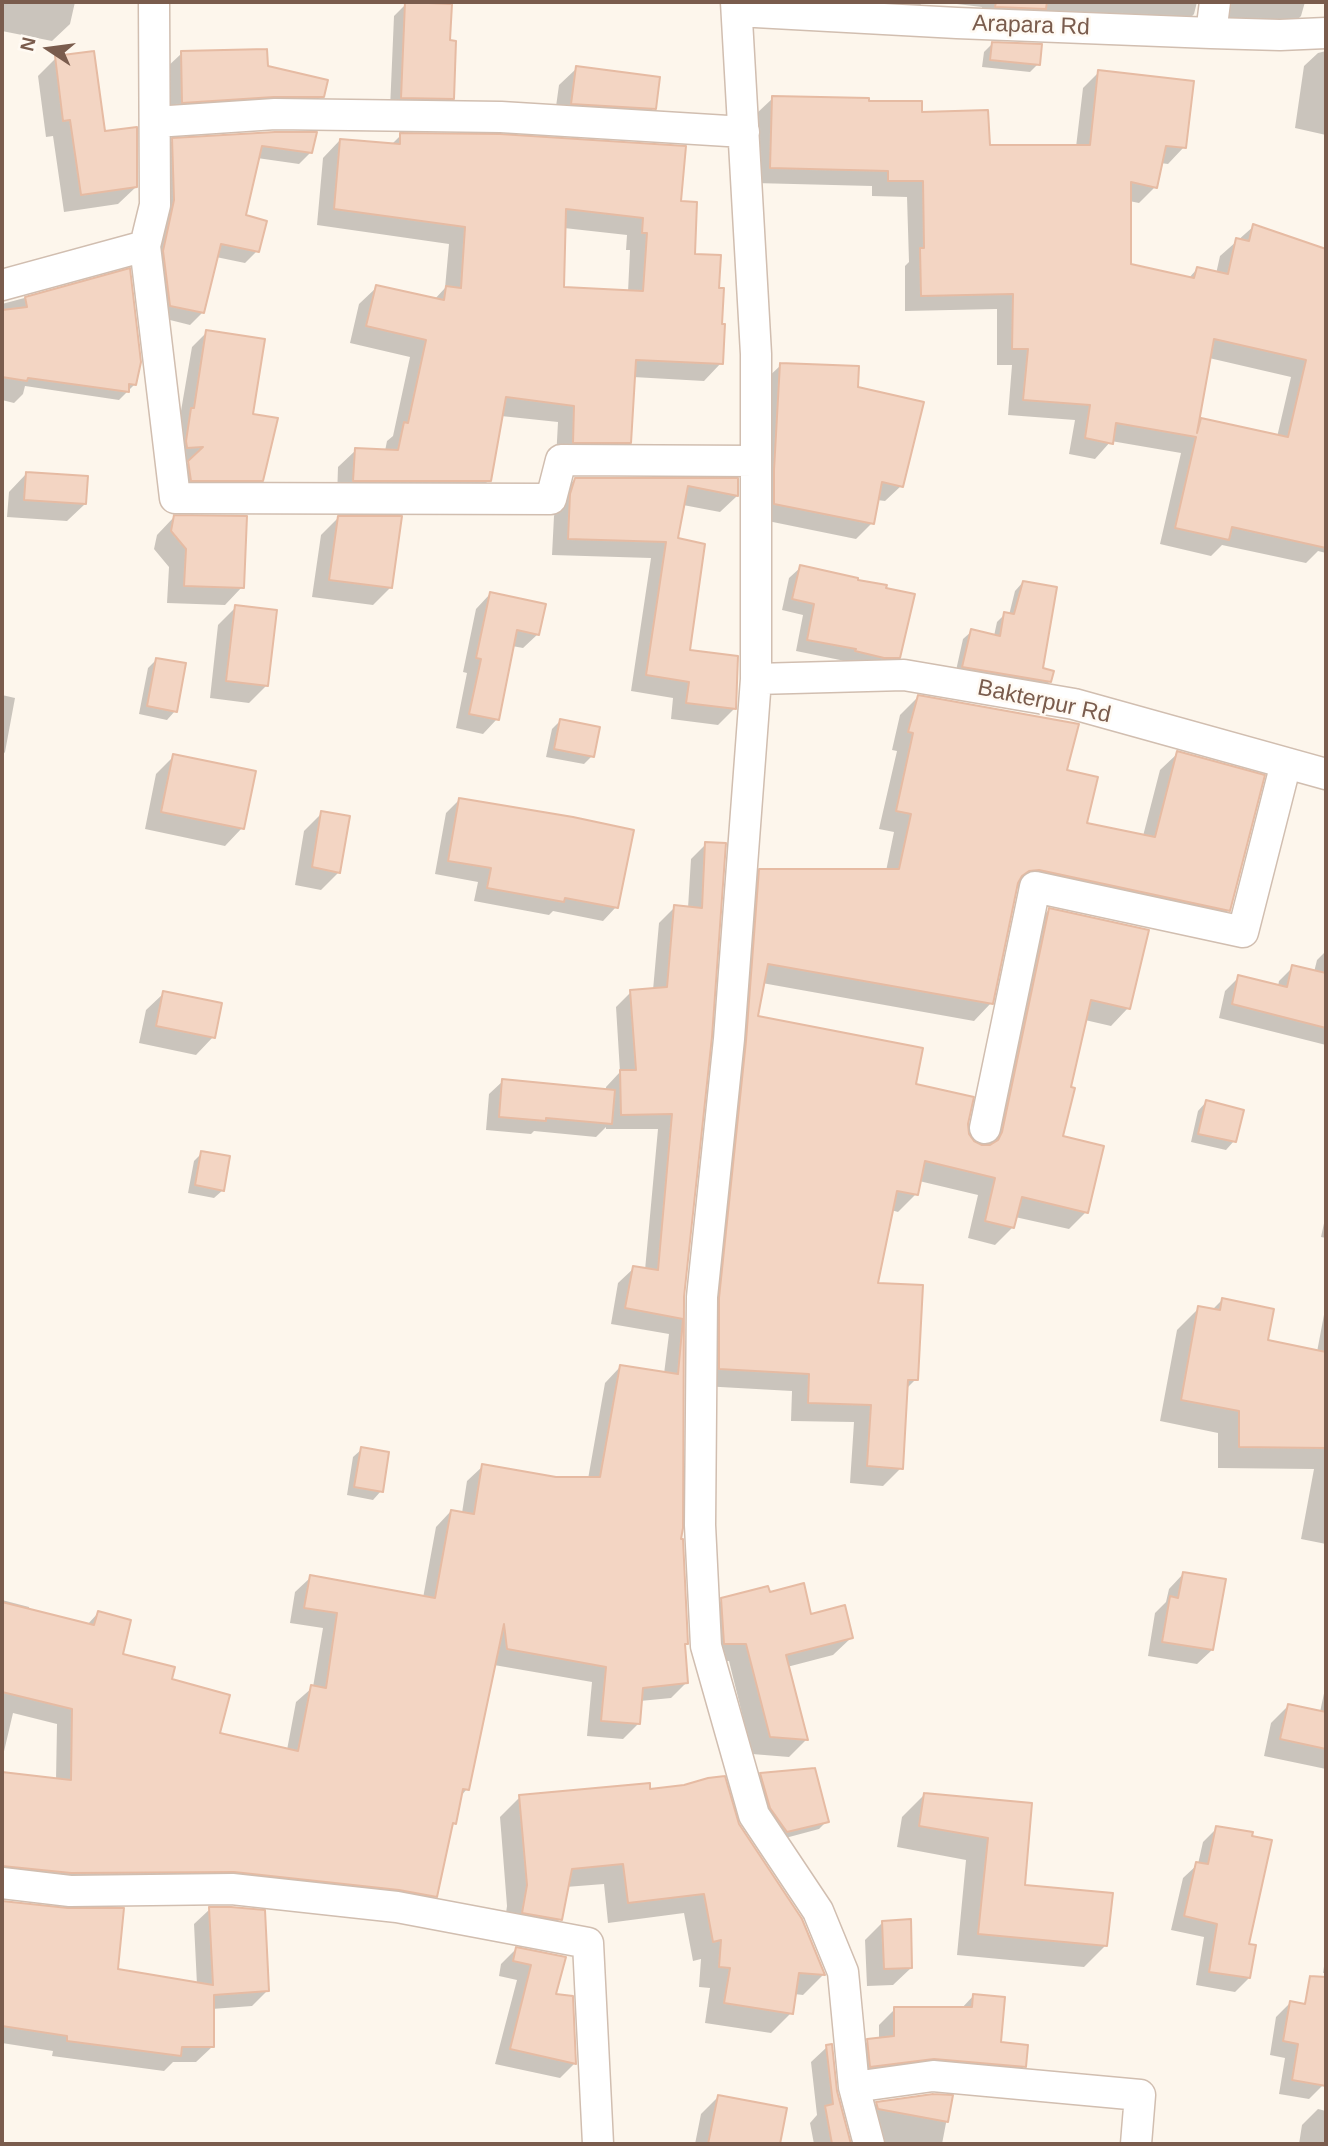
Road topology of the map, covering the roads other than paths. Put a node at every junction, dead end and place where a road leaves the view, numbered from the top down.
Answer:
1 (154, 2) edge
2 (1215, 2) edge
3 (736, 6) edge
4 (1211, 33) junction
5 (1326, 33) edge
6 (155, 122) junction
7 (744, 132) junction
8 (145, 246) junction
9 (2, 285) edge
10 (756, 461) junction
11 (756, 679) junction
12 (1286, 763) junction
13 (1326, 774) edge
14 (985, 1128) dead end
15 (2, 1883) edge
16 (854, 2087) junction
17 (598, 2144) edge
18 (869, 2144) edge
19 (1136, 2144) edge

1 - 6 street
2 - 4 street
3 - 4 street, Arapara Rd
3 - 7 street
4 - 5 street, Arapara Rd
6 - 7 street
6 - 8 street
7 - 10 street
8 - 9 street
8 - 10 street
10 - 11 street
11 - 12 street, Bakterpur Rd
11 - 16 street
12 - 13 street, Bakterpur Rd
12 - 14 street
15 - 17 street
16 - 18 street
16 - 19 street

